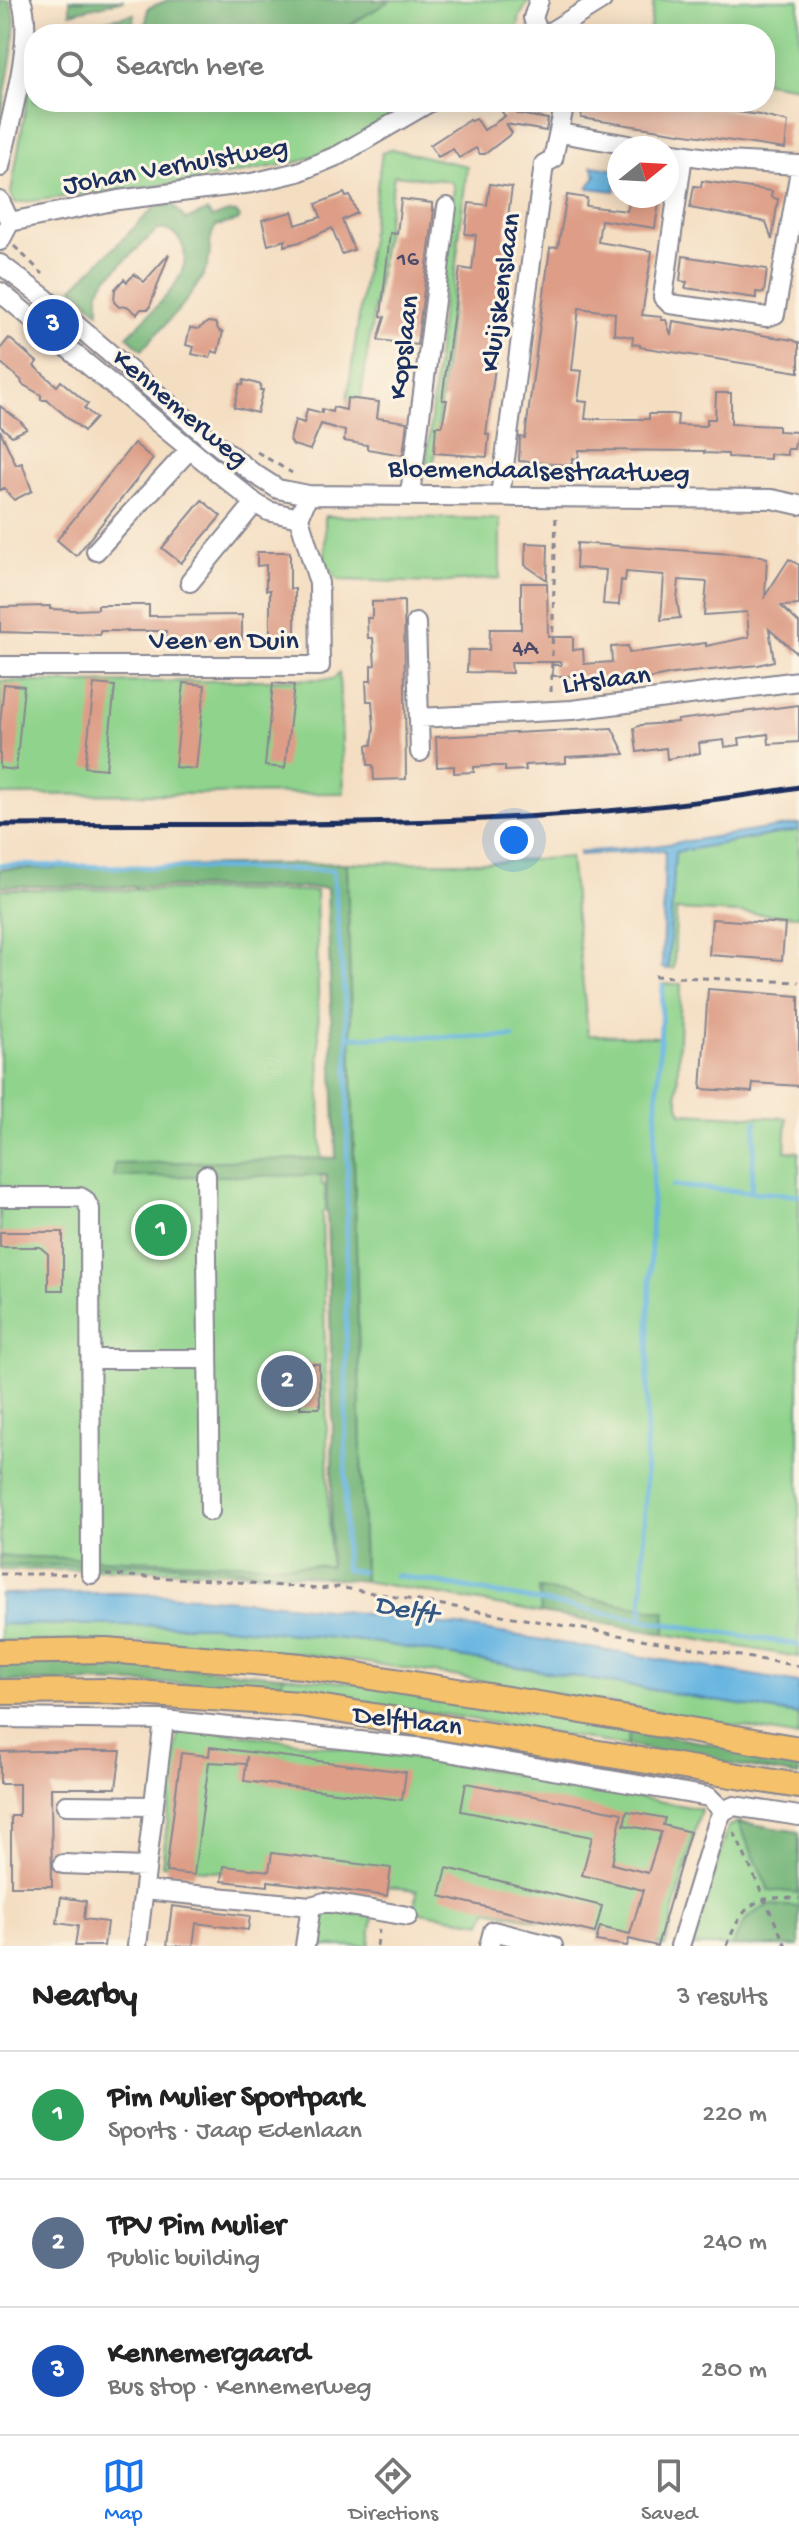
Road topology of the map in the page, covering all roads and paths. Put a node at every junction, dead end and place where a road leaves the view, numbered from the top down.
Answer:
1 (21, 0) edge
2 (539, 0) edge
3 (593, 2) edge
4 (25, 24) edge
5 (538, 24) edge
6 (561, 24) edge
7 (24, 50) edge
8 (413, 112) edge
9 (563, 112) edge
10 (560, 133) junction
11 (607, 141) edge
12 (679, 153) edge
13 (799, 165) edge
14 (0, 167) edge
15 (799, 176) edge
16 (0, 201) edge
17 (447, 207) dead end
18 (670, 208) edge
19 (10, 222) junction
20 (0, 241) edge
21 (0, 264) edge
22 (0, 292) edge
23 (189, 450) junction
24 (278, 489) joint
25 (410, 494) junction
26 (308, 495) junction
27 (500, 496) junction
28 (556, 497) junction
29 (255, 503) junction
30 (799, 505) edge
31 (299, 518) junction
32 (96, 551) dead end
33 (190, 582) dead end
34 (416, 623) dead end
35 (0, 666) edge
36 (799, 681) edge
37 (551, 692) dead end
38 (419, 718) junction
39 (420, 752) dead end
40 (654, 976) dead end
41 (799, 982) edge
42 (206, 1175) dead end
43 (0, 1197) edge
44 (92, 1359) junction
45 (208, 1359) junction
46 (210, 1511) dead end
47 (0, 1574) edge
48 (91, 1574) junction
49 (0, 1652) edge
50 (799, 1666) edge
51 (0, 1692) edge
52 (0, 1718) edge
53 (164, 1720) junction
54 (799, 1749) edge
55 (799, 1786) edge
56 (66, 1805) dead end
57 (154, 1806) junction
58 (723, 1811) junction
59 (799, 1816) edge
60 (63, 1864) dead end
61 (146, 1867) junction
62 (144, 1890) junction
63 (766, 1898) junction
64 (799, 1899) edge
65 (311, 1906) junction
66 (408, 1916) dead end
67 (137, 1946) edge
68 (305, 1946) edge
69 (489, 1946) edge
70 (553, 1946) edge
71 (680, 1946) edge
72 (727, 1946) edge
73 (786, 1946) edge

1 - 4 street
2 - 5 street
3 - 6 street
7 - 14 street
8 - 19 street, Johan Verhulstweg
9 - 10 street, Kluijskenslaan
10 - 11 street
10 - 27 street, Kluijskenslaan
12 - 13 street
15 - 18 street
16 - 19 street
17 - 25 street, Kopslaan
19 - 20 street
21 - 24 street, Kennemerweg
22 - 23 street, Kennemerweg
23 - 29 street, Kennemerweg
23 - 32 street
24 - 26 street, Bloemendaalsestraatweg
25 - 26 street, Bloemendaalsestraatweg
25 - 27 street, Bloemendaalsestraatweg
26 - 31 street
27 - 28 street, Bloemendaalsestraatweg
28 - 30 street, Bloemendaalsestraatweg
28 - 37 path
29 - 31 street, Kennemerweg
29 - 33 street
31 - 35 street, Veen en Duin
34 - 38 street
36 - 38 street, Litslaan
38 - 39 street
40 - 41 path
42 - 45 street
43 - 44 street
44 - 45 street
44 - 48 street
45 - 46 street
47 - 48 path
48 - 50 path
49 - 54 main road, Delftlaan
51 - 55 main road, Delftlaan
52 - 53 street, Delftlaan
53 - 57 street
53 - 58 street, Delftlaan
56 - 57 street
57 - 61 street
58 - 59 street, Delftlaan
58 - 63 path
58 - 71 street
60 - 61 street
61 - 62 street
62 - 65 street
62 - 67 street
63 - 64 path
63 - 72 path
63 - 73 path
65 - 66 street
65 - 68 street
69 - 70 street

